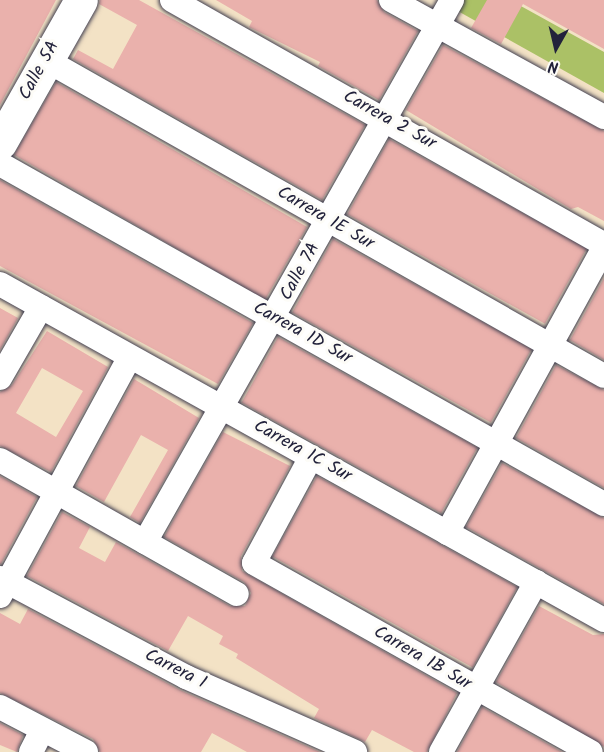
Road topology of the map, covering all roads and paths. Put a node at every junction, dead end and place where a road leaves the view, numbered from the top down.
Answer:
1 (81, 0) edge
2 (172, 0) edge
3 (391, 0) edge
4 (452, 0) edge
5 (438, 26) junction
6 (46, 60) junction
7 (604, 117) edge
8 (387, 120) junction
9 (0, 143) edge
10 (0, 164) edge
11 (330, 222) junction
12 (604, 246) edge
13 (0, 284) edge
14 (41, 307) junction
15 (275, 320) junction
16 (551, 346) junction
17 (130, 357) junction
18 (604, 376) edge
19 (0, 378) edge
20 (221, 407) junction
21 (497, 444) junction
22 (311, 457) junction
23 (0, 460) edge
24 (56, 492) junction
25 (604, 504) edge
26 (447, 532) junction
27 (145, 542) junction
28 (536, 582) junction
29 (3, 585) edge
30 (237, 594) dead end
31 (604, 620) edge
32 (476, 690) junction
33 (0, 707) edge
34 (42, 730) junction
35 (31, 752) edge
36 (86, 752) edge
37 (355, 752) edge
38 (441, 752) edge
39 (591, 752) edge

1 - 6 street, Calle 5A
2 - 8 street, Carrera 2 Sur
3 - 5 street
4 - 5 street, Calle 7A
5 - 7 street
5 - 8 street, Calle 7A
6 - 9 street, Calle 5A
6 - 11 street, Carrera 1E Sur
8 - 11 street, Calle 7A
8 - 12 street, Carrera 2 Sur
10 - 15 street, Carrera 1D Sur
11 - 15 street, Calle 7A
11 - 16 street, Carrera 1E Sur
12 - 16 street
13 - 14 street, Carrera 1C Sur
14 - 17 street, Carrera 1C Sur
14 - 19 street
15 - 20 street, Calle 7A
15 - 21 street, Carrera 1D Sur
16 - 18 street, Carrera 1E Sur
16 - 21 street
17 - 20 street, Carrera 1C Sur
17 - 24 street
20 - 22 street, Carrera 1C Sur
20 - 27 street, Calle 7A
21 - 25 street, Carrera 1D Sur
21 - 26 street
22 - 26 street, Carrera 1C Sur
22 - 32 street, Carrera 1B Sur
23 - 24 street
24 - 27 street
24 - 29 street
26 - 28 street, Carrera 1C Sur
27 - 30 street
28 - 31 street, Carrera 1C Sur
28 - 32 street
29 - 37 street, Carrera 1
32 - 38 street
32 - 39 street, Carrera 1B Sur
33 - 34 street
34 - 35 street
34 - 36 street

